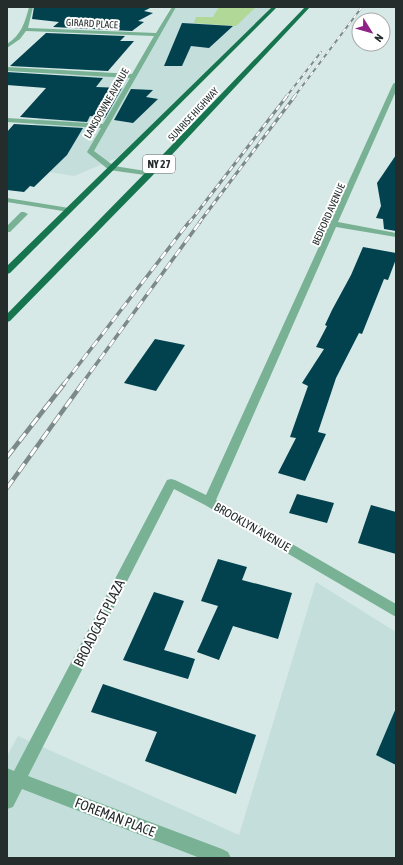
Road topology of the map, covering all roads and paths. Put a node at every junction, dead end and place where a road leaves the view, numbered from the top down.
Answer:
1 (31, 7) edge
2 (174, 7) edge
3 (275, 7) edge
4 (308, 7) edge
5 (26, 29) junction
6 (158, 35) junction
7 (7, 46) edge
8 (7, 69) edge
9 (133, 76) junction
10 (396, 84) edge
11 (7, 120) edge
12 (104, 126) junction
13 (112, 168) junction
14 (149, 174) junction
15 (7, 200) edge
16 (69, 210) junction
17 (24, 214) dead end
18 (335, 224) junction
19 (7, 230) edge
20 (396, 235) edge
21 (7, 271) edge
22 (7, 319) edge
23 (277, 352) joint
24 (209, 502) junction
25 (396, 611) edge
26 (13, 778) edge
27 (7, 801) edge
28 (197, 854) edge
29 (222, 858) edge

1 - 5 street
2 - 6 street, LANSDOWNE AVENUE
3 - 13 highway, SUNRISE HIGHWAY / NY 27
4 - 14 highway, SUNRISE HIGHWAY / NY 27
5 - 6 street, GIRARD PLACE
5 - 7 street
6 - 9 street, LANSDOWNE AVENUE
8 - 9 street
9 - 12 street, LANSDOWNE AVENUE
10 - 18 street, BEDFORD AVENUE
11 - 12 street
12 - 13 street, LANSDOWNE AVENUE
13 - 14 street, LANSDOWNE AVENUE
13 - 16 highway, SUNRISE HIGHWAY / NY 27
14 - 22 highway, SUNRISE HIGHWAY / NY 27
15 - 16 street
16 - 21 highway, SUNRISE HIGHWAY / NY 27
17 - 19 street
18 - 20 street
18 - 23 street, BEDFORD AVENUE
23 - 24 street, BROOKLYN AVENUE
24 - 25 street, BROOKLYN AVENUE
24 - 26 street, BROADCAST PLAZA
26 - 27 street, BROADCAST PLAZA
26 - 28 street, FOREMAN PLACE
28 - 29 street, FOREMAN PLACE

